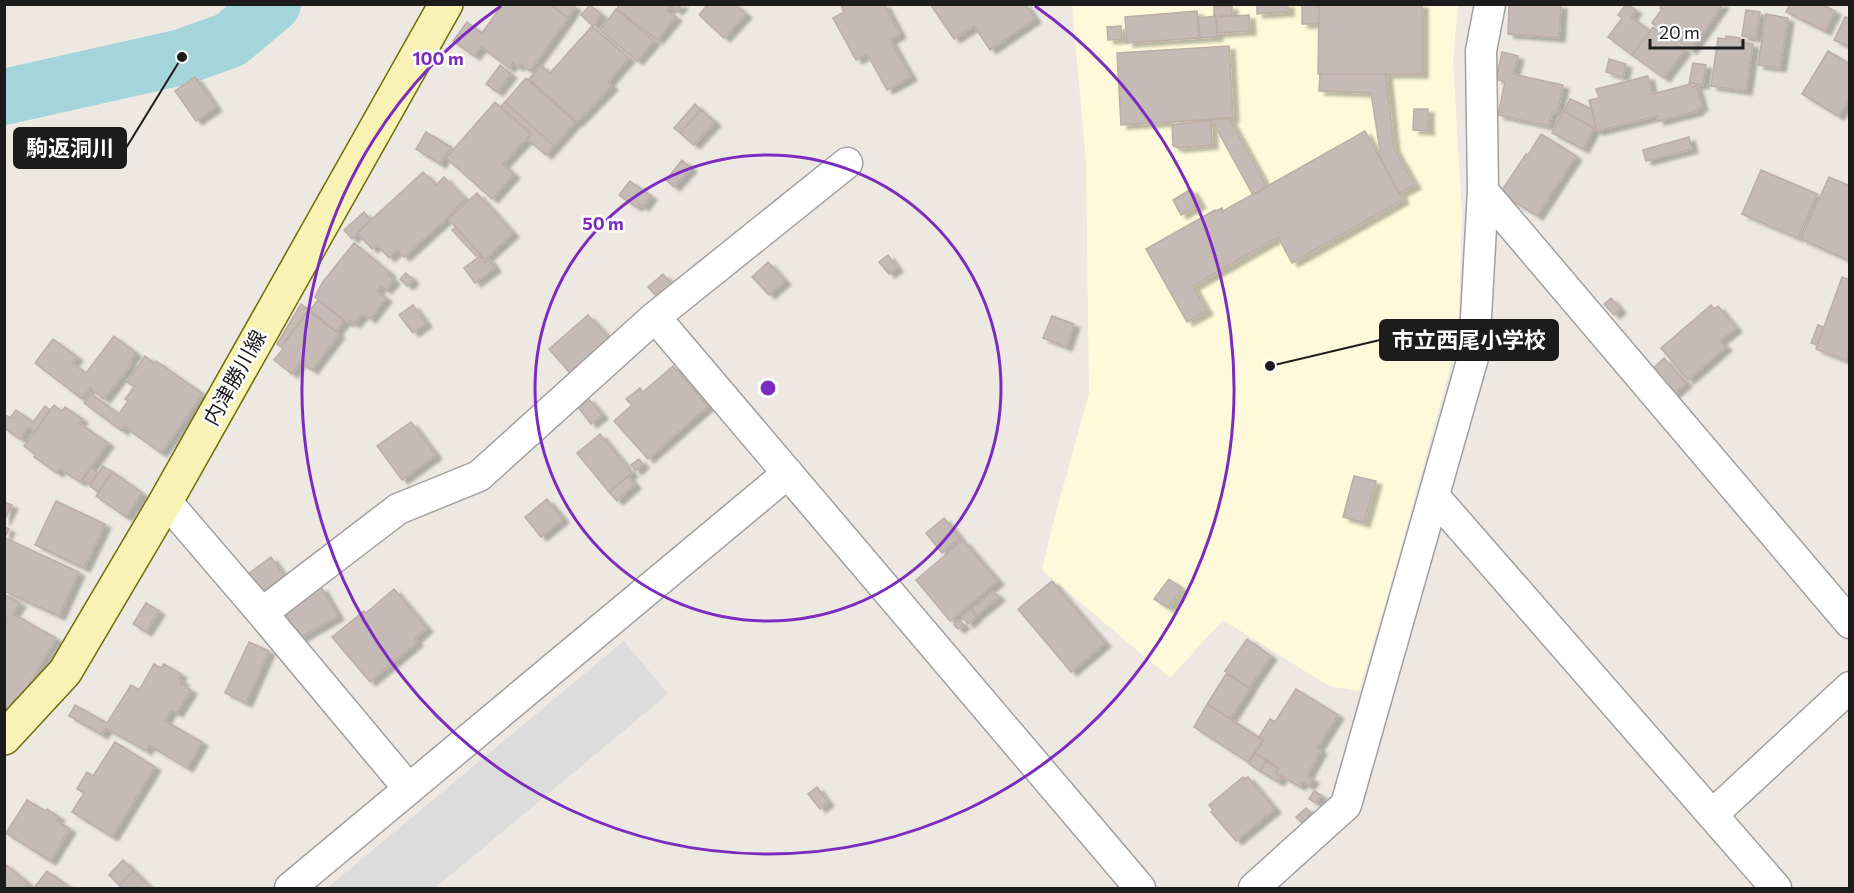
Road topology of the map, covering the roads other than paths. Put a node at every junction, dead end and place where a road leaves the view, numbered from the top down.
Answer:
1 (446, 4) edge
2 (1490, 4) edge
3 (847, 163) dead end
4 (1483, 190) junction
5 (655, 317) junction
6 (788, 473) junction
7 (1434, 496) junction
8 (165, 501) junction
9 (262, 613) junction
10 (1850, 623) edge
11 (1850, 687) edge
12 (4, 738) edge
13 (409, 789) junction
14 (1712, 815) junction
15 (290, 888) edge
16 (1140, 888) edge
17 (1254, 888) edge
18 (1776, 888) edge

1 - 8 main road, 内津勝川線
2 - 4 street
3 - 5 street
4 - 7 street
4 - 10 street
5 - 6 street
5 - 9 street
6 - 13 street
6 - 16 street
7 - 14 street
7 - 17 street
8 - 9 street
8 - 12 main road, 内津勝川線
9 - 13 street
11 - 14 street
13 - 15 street
14 - 18 street

